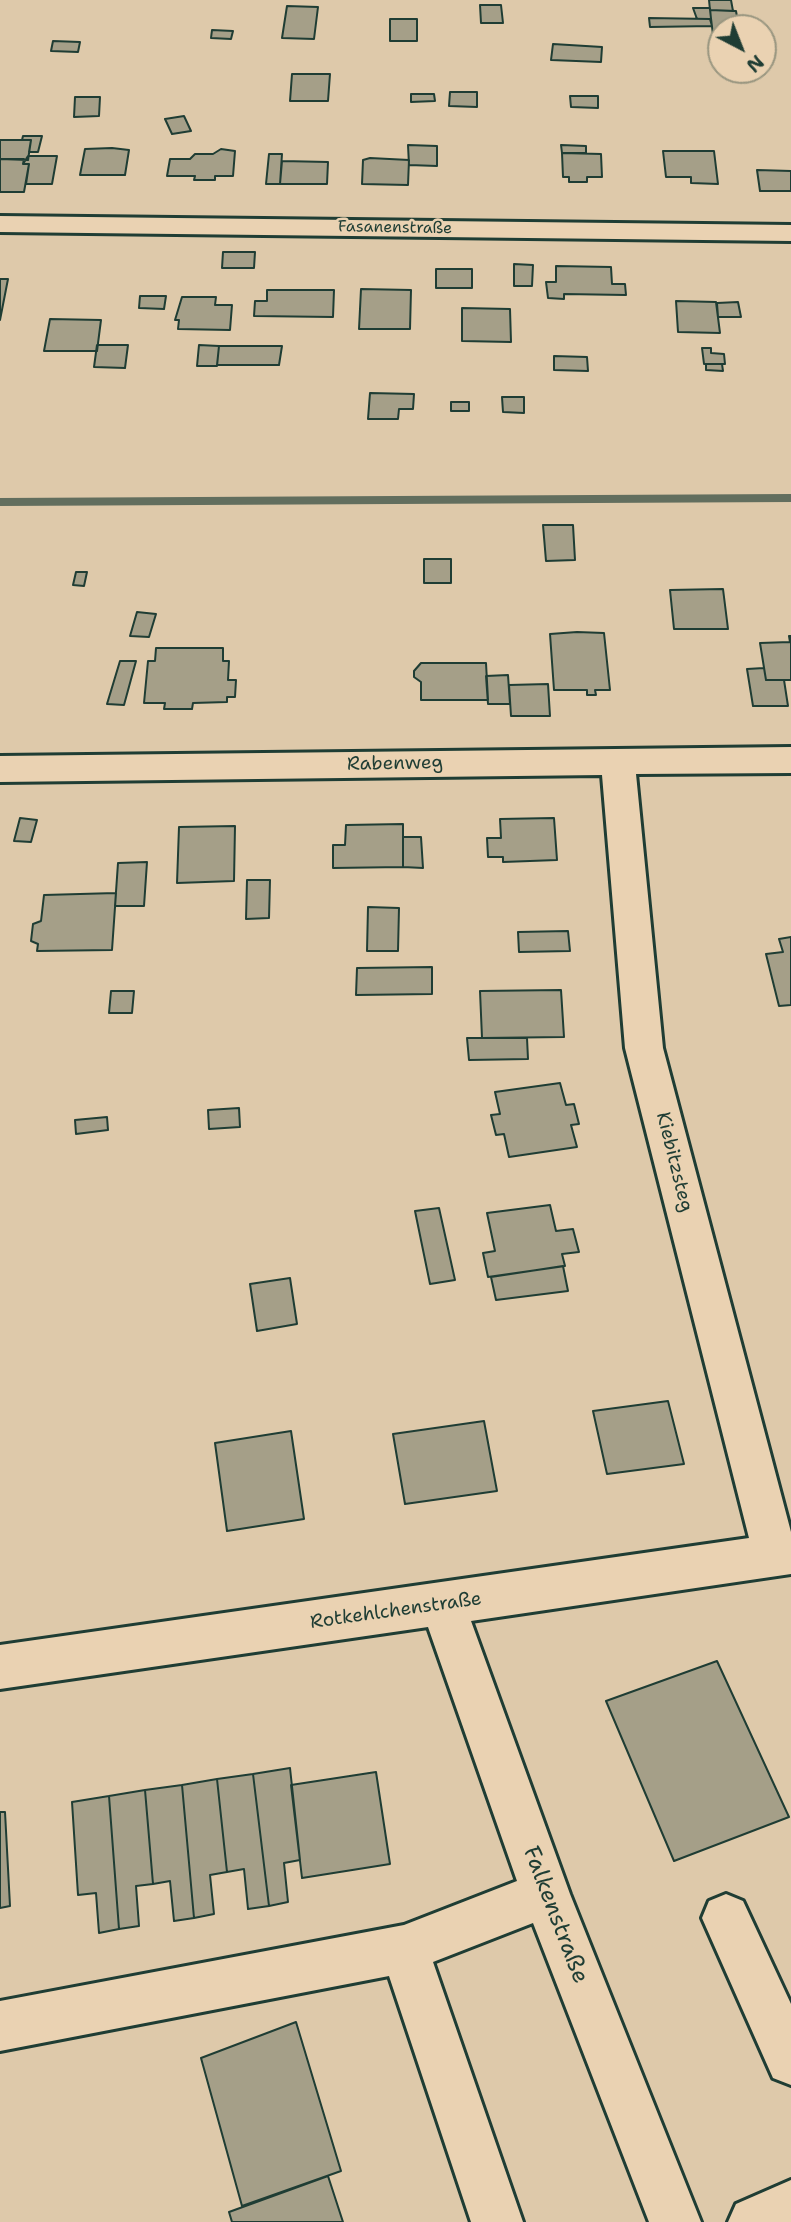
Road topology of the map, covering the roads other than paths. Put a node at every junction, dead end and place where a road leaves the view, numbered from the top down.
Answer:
1 (0, 224) edge
2 (791, 233) edge
3 (791, 760) edge
4 (618, 762) junction
5 (0, 769) edge
6 (783, 1554) edge
7 (444, 1605) junction
8 (0, 1667) edge
9 (545, 1894) junction
10 (726, 1918) dead end
11 (404, 1949) junction
12 (0, 2026) edge
13 (791, 2060) edge
14 (791, 2206) edge
15 (497, 2222) edge
16 (675, 2222) edge
17 (754, 2222) edge

1 - 2 street, Fasanenstraße
3 - 4 street, Rabenweg
4 - 5 street, Rabenweg
4 - 6 street, Kiebitzsteg
6 - 7 street, Rotkehlchenstraße
7 - 8 street, Rotkehlchenstraße
7 - 9 street, Falkenstraße
9 - 11 street
9 - 16 street, Falkenstraße
10 - 13 street
11 - 12 street
11 - 15 street
14 - 17 street

